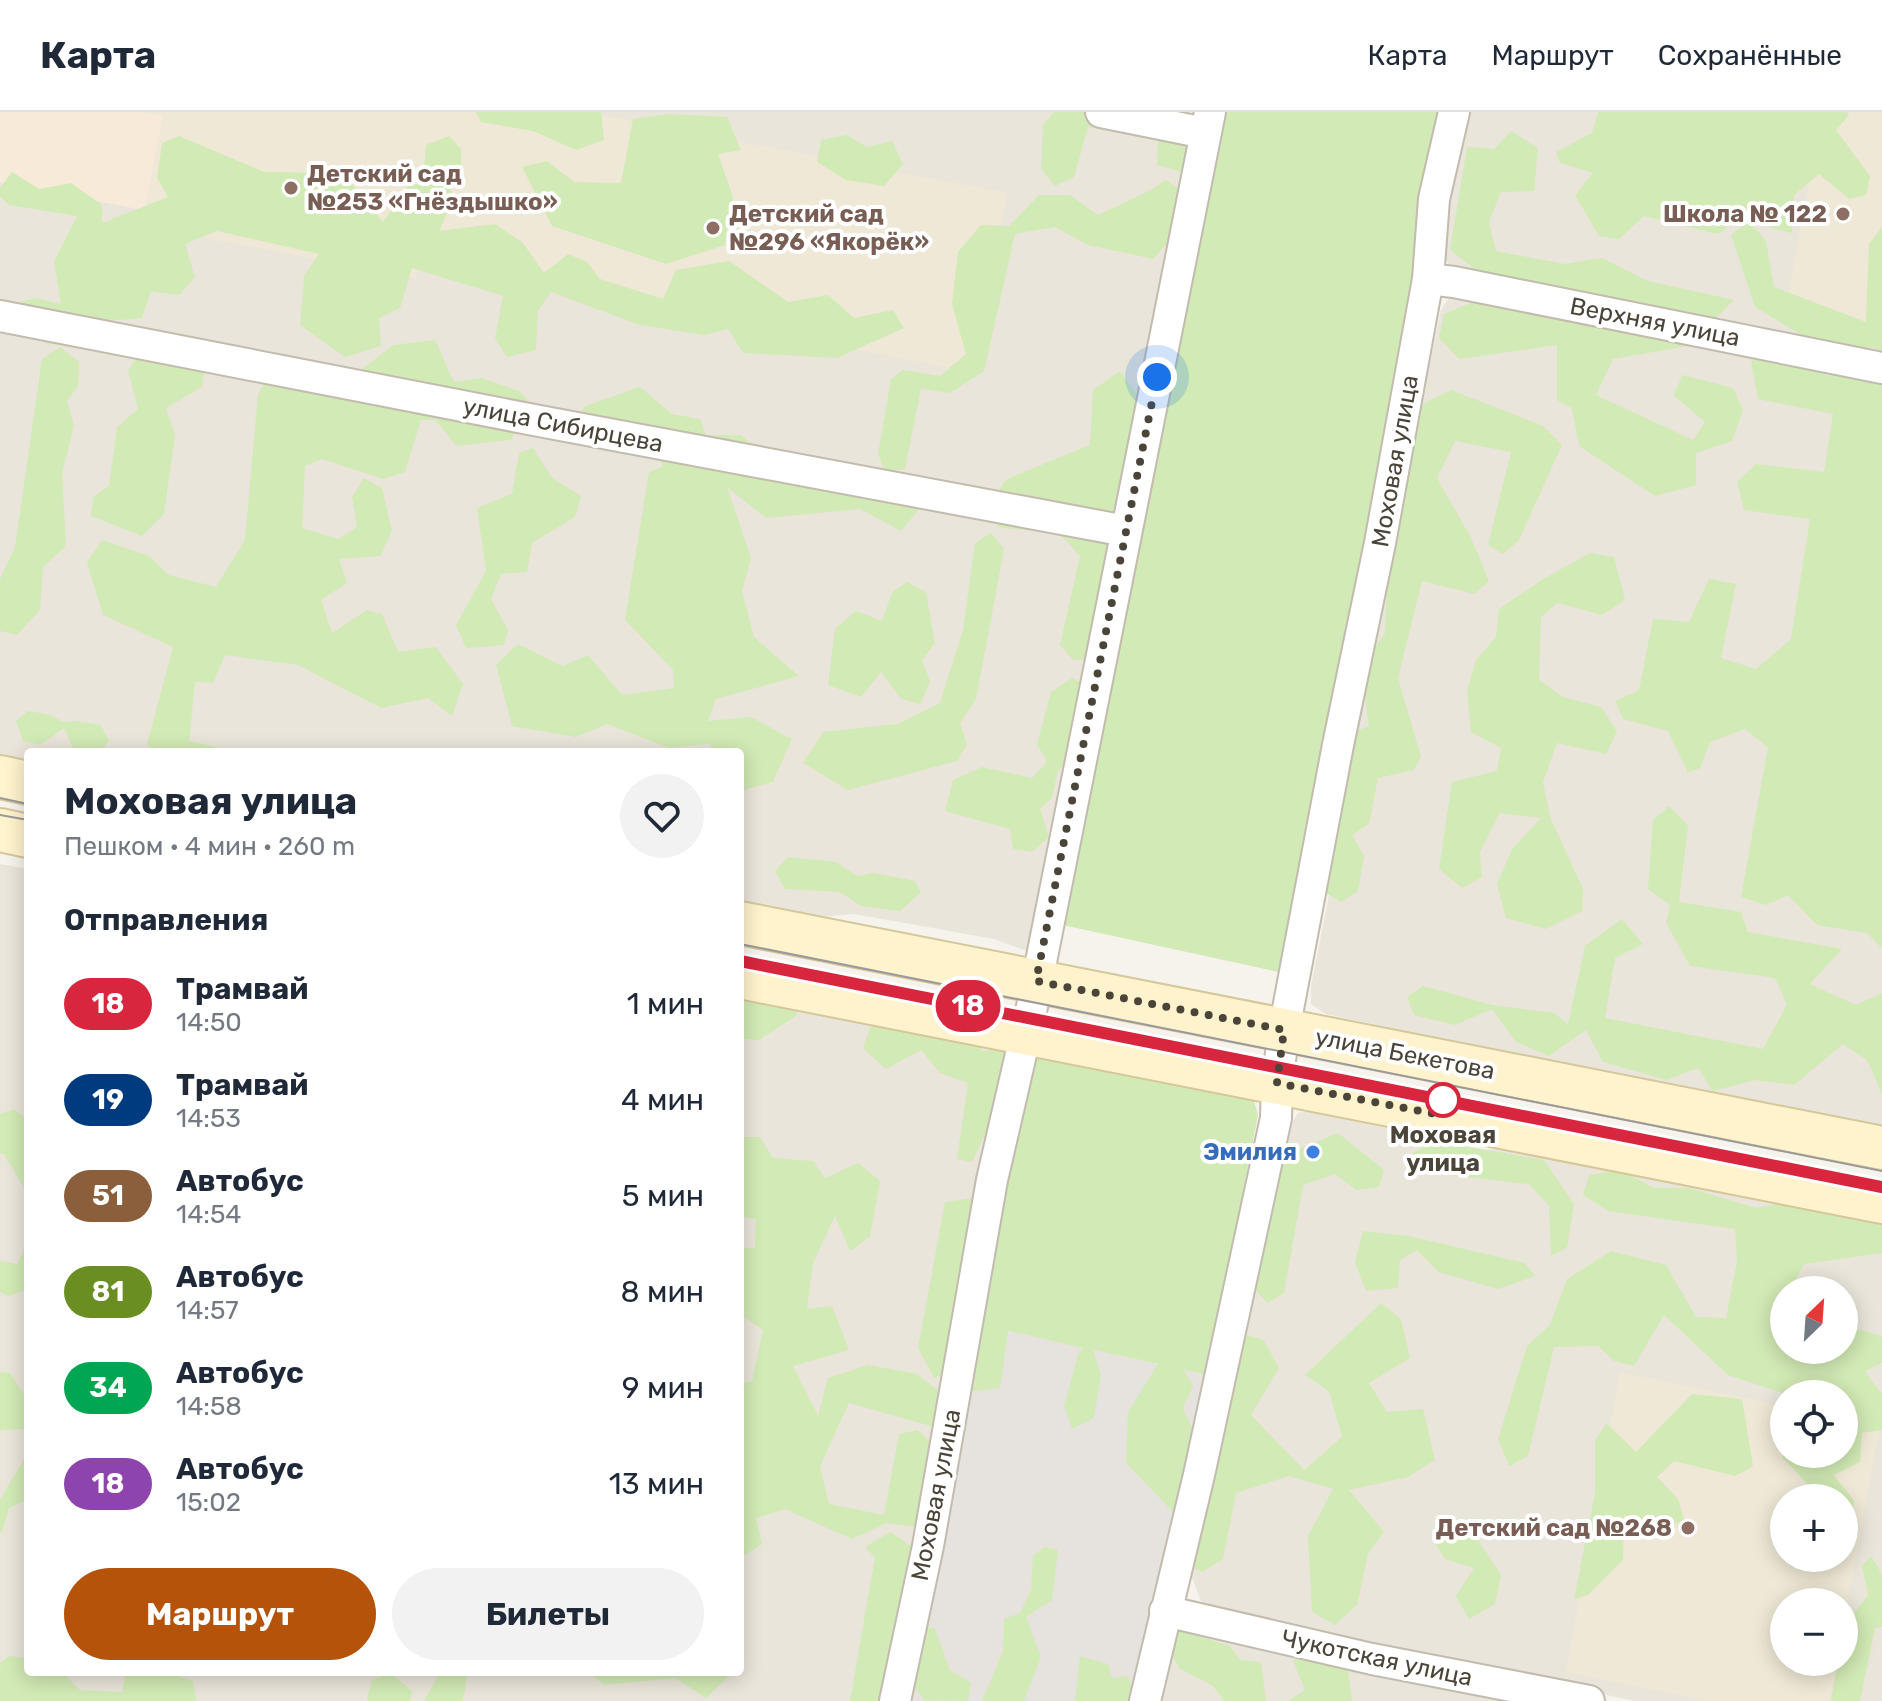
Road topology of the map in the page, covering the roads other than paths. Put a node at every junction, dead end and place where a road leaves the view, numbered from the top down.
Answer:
1 (1101, 112) edge
2 (1454, 112) edge
3 (1208, 123) edge
4 (1428, 279) junction
5 (0, 316) edge
6 (1882, 368) edge
7 (1126, 531) junction
8 (0, 777) edge
9 (24, 782) edge
10 (0, 830) edge
11 (24, 835) edge
12 (744, 924) edge
13 (744, 978) edge
14 (1036, 981) junction
15 (1284, 1030) junction
16 (1026, 1033) junction
17 (1277, 1083) junction
18 (1882, 1148) edge
19 (1882, 1202) edge
20 (1165, 1611) junction
21 (895, 1701) edge
22 (1145, 1701) edge
23 (1589, 1701) edge

1 - 3 street
2 - 4 street, Моховая улица
3 - 7 street, Моховая улица
4 - 6 street, Верхняя улица
4 - 15 street, Моховая улица
5 - 7 street, улица Сибирцева
7 - 14 street, Моховая улица
8 - 9 main road
10 - 11 main road
12 - 14 main road, улица Бекетова
13 - 16 main road
14 - 15 main road, улица Бекетова
14 - 16 street, Моховая улица
15 - 17 street, Моховая улица
15 - 18 main road, улица Бекетова
16 - 17 main road
16 - 21 street, Моховая улица
17 - 19 main road
17 - 20 street, Моховая улица
20 - 22 street, Моховая улица
20 - 23 street, Чукотская улица

